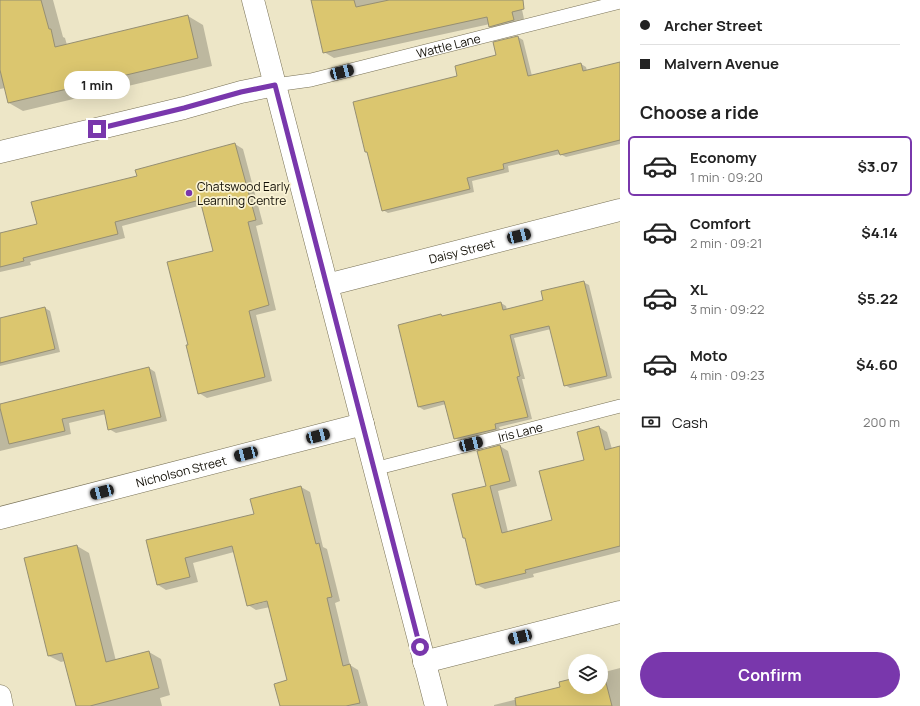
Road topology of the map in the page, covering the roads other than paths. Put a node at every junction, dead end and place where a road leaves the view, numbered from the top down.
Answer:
1 (253, 0) edge
2 (620, 2) edge
3 (275, 85) junction
4 (0, 152) edge
5 (620, 210) edge
6 (327, 285) junction
7 (620, 406) edge
8 (363, 424) junction
9 (374, 469) junction
10 (0, 518) edge
11 (620, 612) edge
12 (424, 662) junction
13 (0, 696) edge
14 (2, 706) edge
15 (436, 706) edge

1 - 3 street
2 - 3 lane, Wattle Lane
3 - 4 street
3 - 6 street
5 - 6 street, Daisy Street
6 - 8 street
7 - 9 lane, Iris Lane
8 - 9 street
8 - 10 street, Nicholson Street
9 - 12 street
11 - 12 street
12 - 15 street
13 - 14 street

